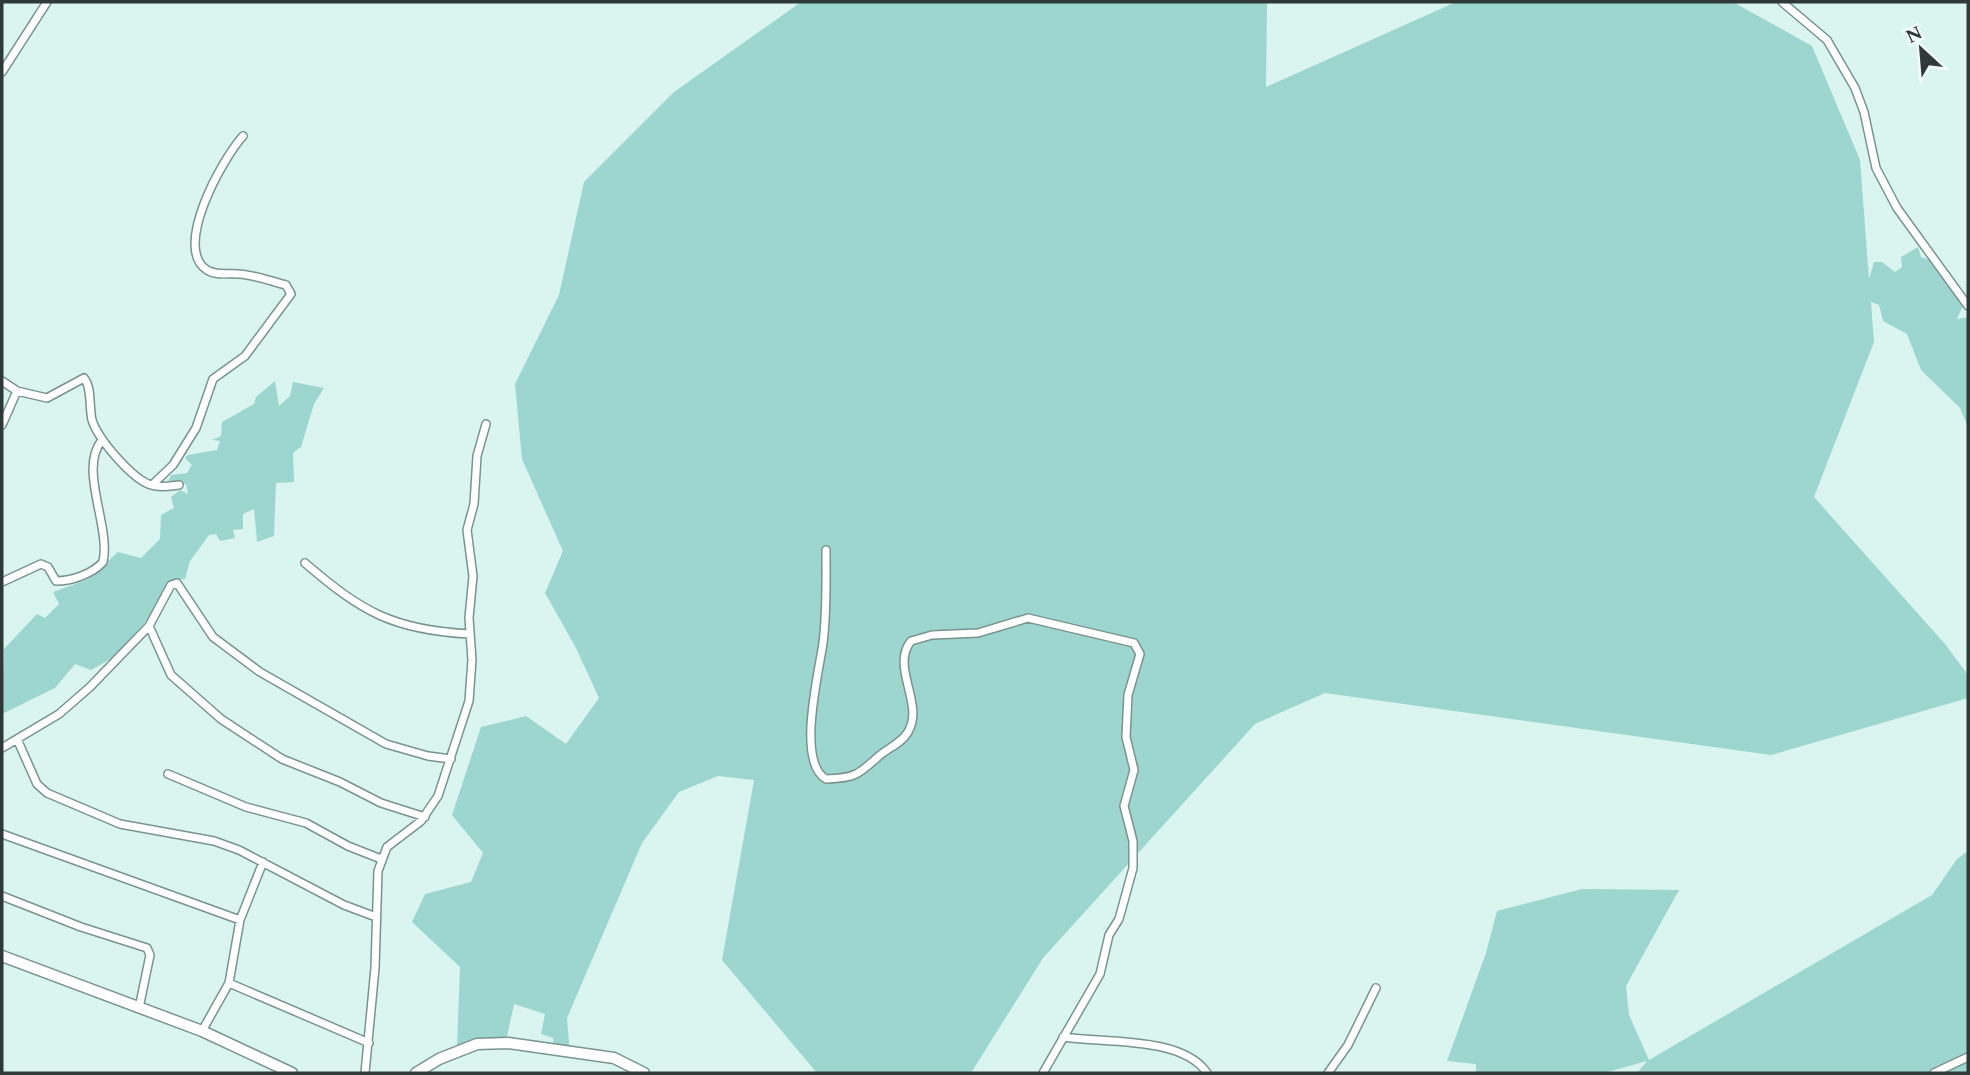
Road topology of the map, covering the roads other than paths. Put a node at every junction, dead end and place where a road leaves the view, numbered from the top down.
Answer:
1 (47, 2) edge
2 (1782, 2) edge
3 (2, 72) edge
4 (243, 136) dead end
5 (1968, 306) edge
6 (2, 381) edge
7 (17, 391) junction
8 (486, 424) dead end
9 (2, 425) edge
10 (102, 440) junction
11 (152, 485) junction
12 (179, 485) dead end
13 (826, 550) dead end
14 (305, 563) dead end
15 (2, 582) edge
16 (149, 626) junction
17 (470, 635) junction
18 (17, 739) junction
19 (2, 748) edge
20 (451, 759) junction
21 (168, 775) dead end
22 (425, 817) junction
23 (2, 834) edge
24 (382, 859) junction
25 (263, 862) junction
26 (2, 896) edge
27 (376, 917) junction
28 (240, 920) junction
29 (2, 956) edge
30 (229, 983) junction
31 (1376, 988) dead end
32 (139, 1008) junction
33 (202, 1031) junction
34 (1063, 1037) junction
35 (369, 1043) junction
36 (1968, 1057) edge
37 (292, 1073) edge
38 (365, 1073) edge
39 (416, 1073) edge
40 (644, 1073) edge
41 (1043, 1073) edge
42 (1207, 1073) edge
43 (1328, 1073) edge
44 (1934, 1073) edge

1 - 3 street
2 - 5 street
4 - 11 street
6 - 7 street
7 - 9 street
7 - 10 street
8 - 17 street
10 - 11 street
10 - 15 street
11 - 12 street
13 - 34 street
14 - 17 street
16 - 18 street
16 - 20 street
16 - 22 street
17 - 20 street
18 - 19 street
18 - 25 street
20 - 22 street
21 - 24 street
22 - 24 street
23 - 28 street
24 - 27 street
25 - 27 street
25 - 28 street
26 - 32 street
27 - 35 street
28 - 30 street
29 - 32 main road
30 - 33 street
30 - 35 street
31 - 43 street
32 - 33 main road
33 - 37 main road
34 - 41 street
34 - 42 street
35 - 38 street
36 - 44 street
39 - 40 main road

